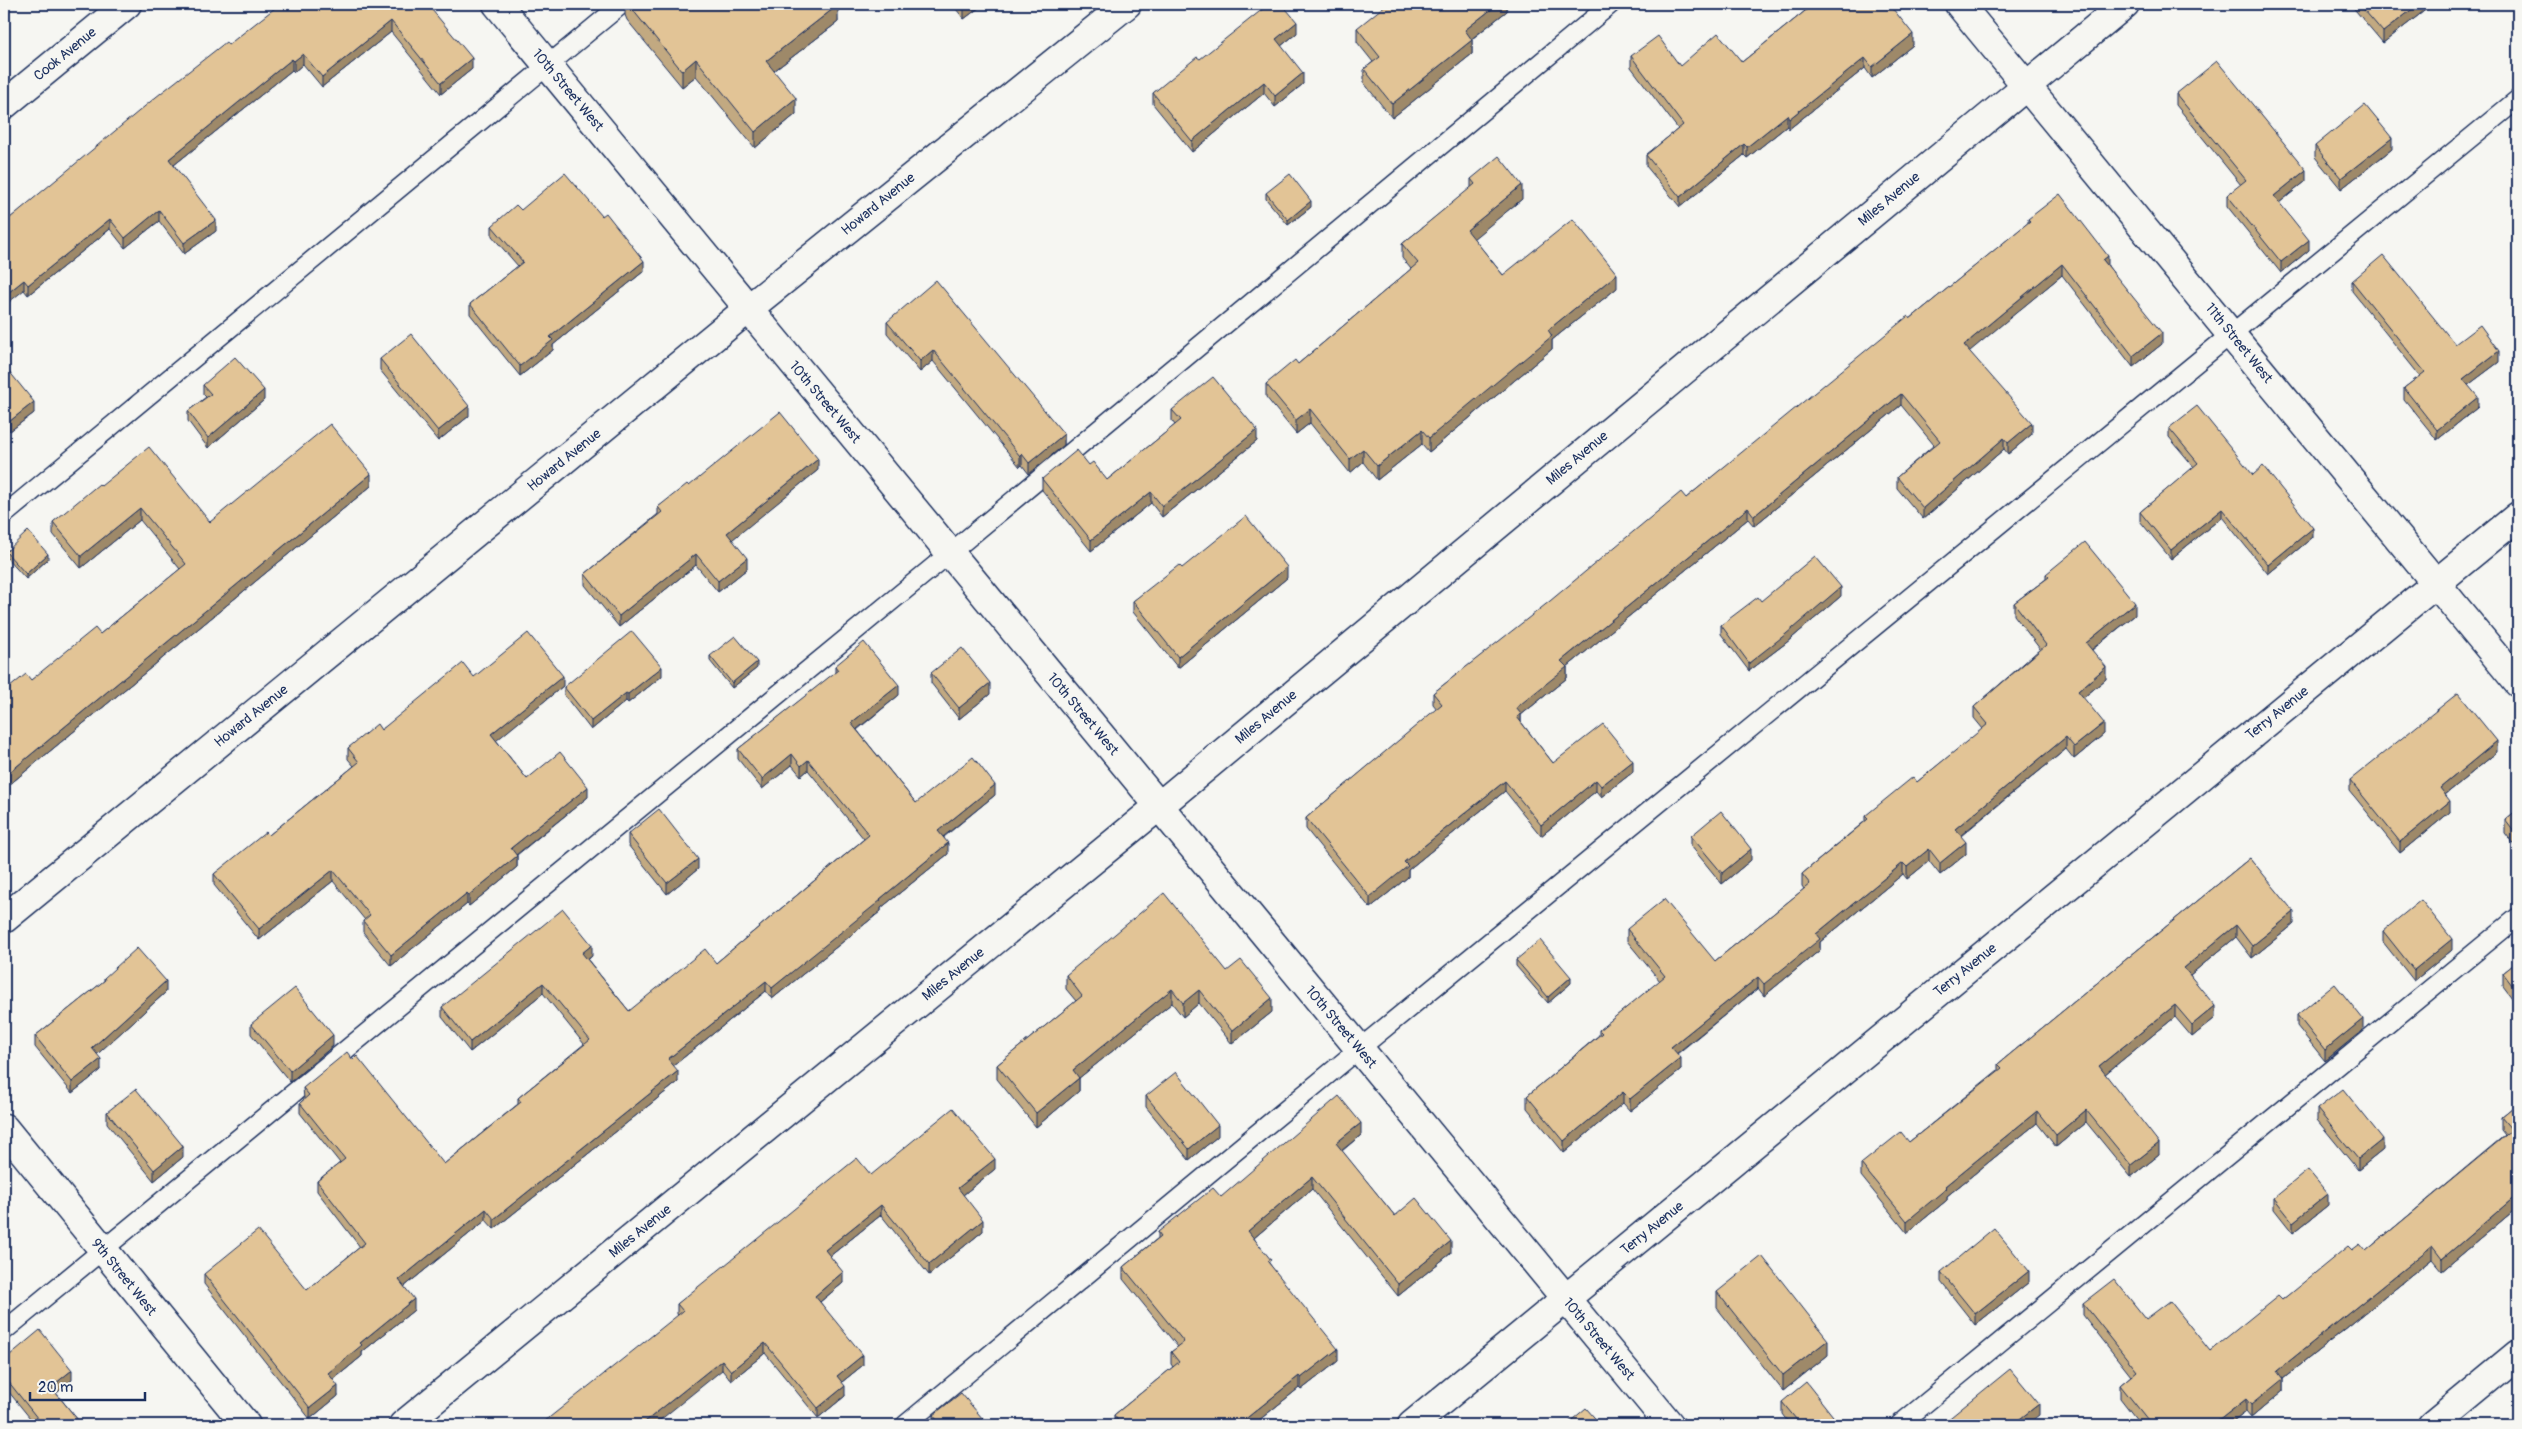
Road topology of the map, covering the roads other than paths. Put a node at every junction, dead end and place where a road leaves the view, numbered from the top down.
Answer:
1 (127, 4) edge
2 (497, 4) edge
3 (622, 4) edge
4 (1127, 4) edge
5 (1611, 4) edge
6 (1960, 4) edge
7 (2125, 4) edge
8 (548, 65) junction
9 (2026, 85) junction
10 (2518, 99) edge
11 (4, 105) edge
12 (748, 309) junction
13 (2231, 334) junction
14 (4, 515) edge
15 (2518, 516) edge
16 (950, 553) junction
17 (2435, 582) junction
18 (2518, 683) edge
19 (1159, 806) junction
20 (2518, 917) edge
21 (4, 919) edge
22 (1359, 1049) junction
23 (4, 1128) edge
24 (102, 1250) junction
25 (1566, 1299) junction
26 (4, 1330) edge
27 (2518, 1354) edge
28 (246, 1425) edge
29 (403, 1425) edge
30 (905, 1425) edge
31 (1412, 1425) edge
32 (1670, 1425) edge
33 (1899, 1425) edge
34 (2432, 1425) edge

1 - 11 street, Cook Avenue
2 - 8 street, 10th Street West
3 - 8 lane
4 - 12 street, Howard Avenue
5 - 16 lane
6 - 9 street, 11th Street West
7 - 9 street, Miles Avenue
8 - 12 street, 10th Street West
8 - 14 lane
9 - 13 street, 11th Street West
9 - 19 street, Miles Avenue
10 - 13 lane
12 - 16 street, 10th Street West
12 - 21 street, Howard Avenue
13 - 17 street, 11th Street West
13 - 22 lane
15 - 17 street, Terry Avenue
16 - 19 street, 10th Street West
16 - 24 lane
17 - 18 street, 11th Street West
17 - 25 street, Terry Avenue
19 - 22 street, 10th Street West
19 - 29 street, Miles Avenue
20 - 33 lane
22 - 25 street, 10th Street West
22 - 30 lane
23 - 24 street, 9th Street West
24 - 26 lane
24 - 28 street, 9th Street West
25 - 31 street, Terry Avenue
25 - 32 street, 10th Street West
27 - 34 street

